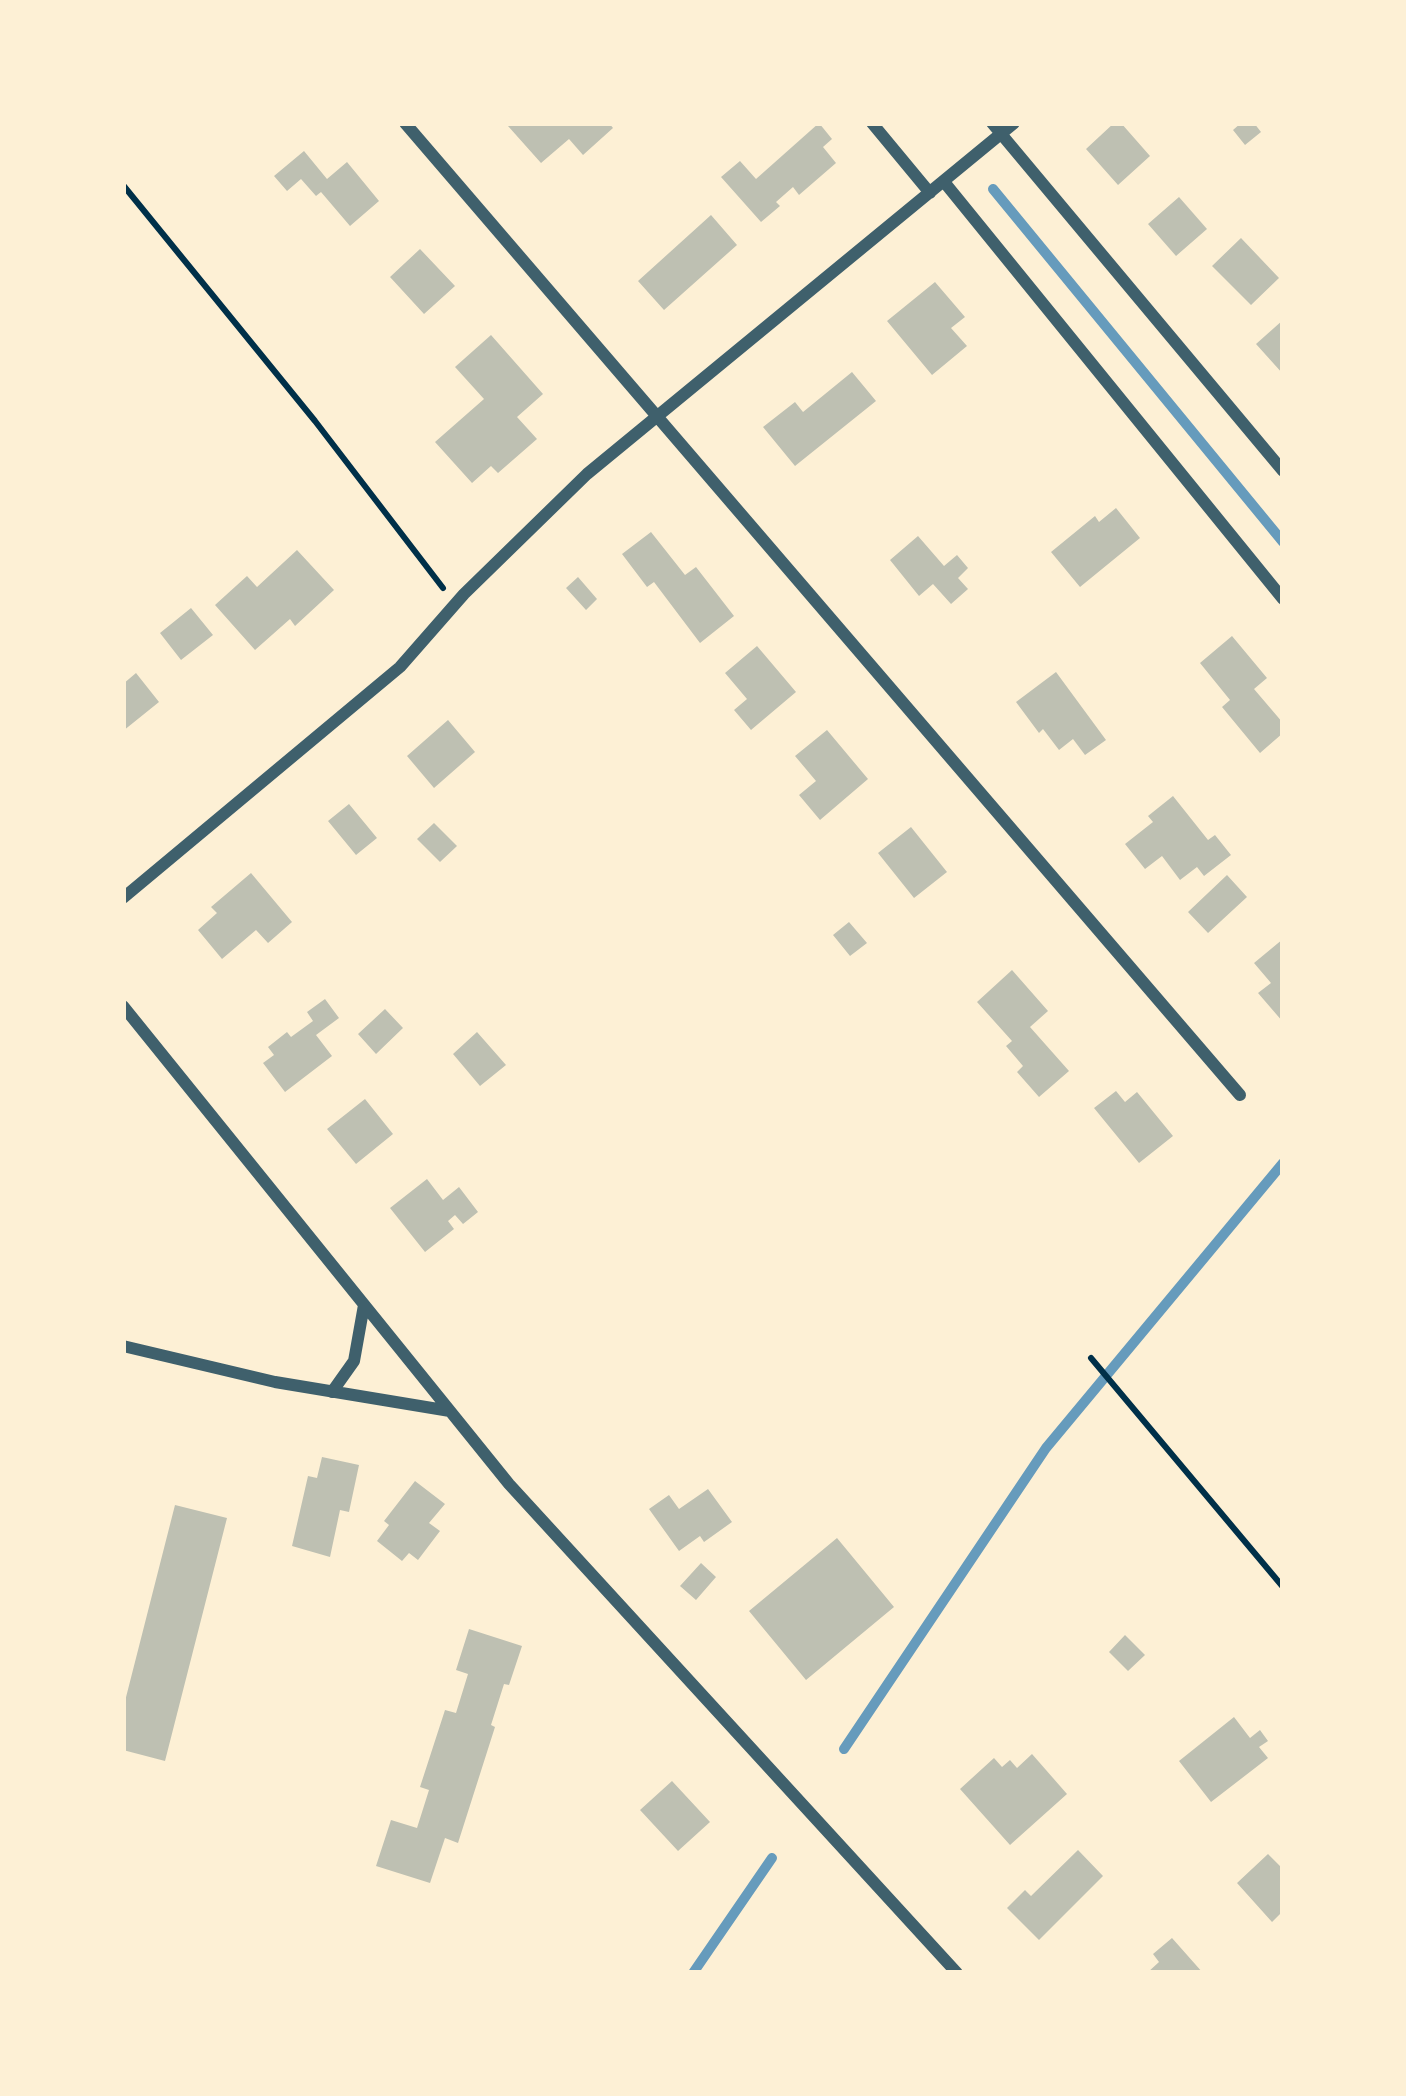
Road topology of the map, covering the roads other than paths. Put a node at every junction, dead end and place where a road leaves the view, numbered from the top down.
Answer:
1 (405, 123) edge
2 (872, 123) edge
3 (1014, 123) edge
4 (997, 129) edge
5 (945, 183) junction
6 (930, 193) junction
7 (658, 416) junction
8 (1283, 472) edge
9 (1283, 599) edge
10 (123, 898) edge
11 (123, 1006) edge
12 (1240, 1095) dead end
13 (364, 1305) junction
14 (123, 1346) edge
15 (332, 1392) junction
16 (450, 1411) junction
17 (957, 1973) edge

1 - 7 street
2 - 6 street
3 - 4 street
4 - 5 street
4 - 8 street
5 - 6 street
5 - 9 street
6 - 7 street
7 - 10 street
7 - 12 street
11 - 13 street
13 - 15 street
13 - 16 street
14 - 15 street
15 - 16 street
16 - 17 street

